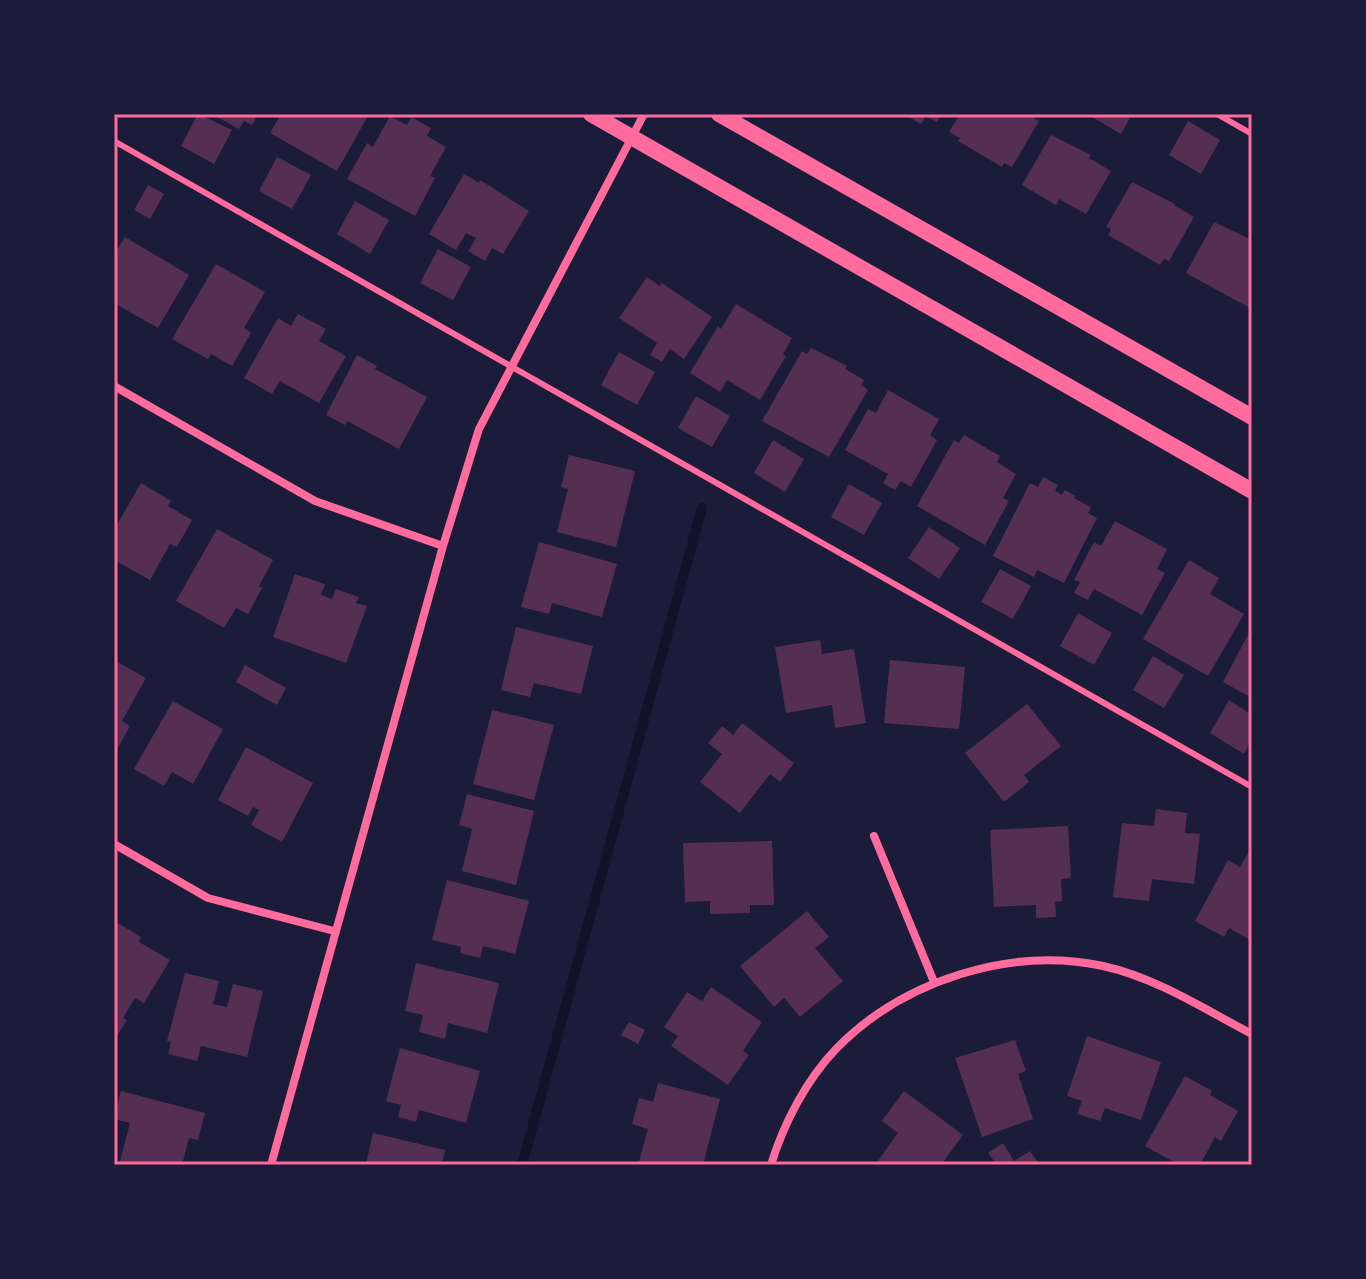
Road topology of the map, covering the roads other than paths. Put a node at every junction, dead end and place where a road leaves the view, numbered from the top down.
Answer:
1 (591, 114) edge
2 (644, 114) edge
3 (719, 114) edge
4 (1217, 114) edge
5 (1252, 134) edge
6 (632, 137) junction
7 (114, 141) edge
8 (510, 366) junction
9 (114, 386) edge
10 (1252, 417) edge
11 (1252, 491) edge
12 (443, 546) junction
13 (1252, 787) edge
14 (874, 836) dead end
15 (114, 844) edge
16 (334, 931) junction
17 (934, 982) junction
18 (1252, 1034) edge
19 (271, 1165) edge
20 (771, 1165) edge

1 - 6 main road
2 - 6 street
3 - 10 main road
4 - 5 lane
6 - 8 street
6 - 11 main road
7 - 8 lane
8 - 12 street
8 - 13 lane
9 - 12 street
12 - 16 street
14 - 17 street
15 - 16 street
16 - 19 street
17 - 18 street
17 - 20 street

